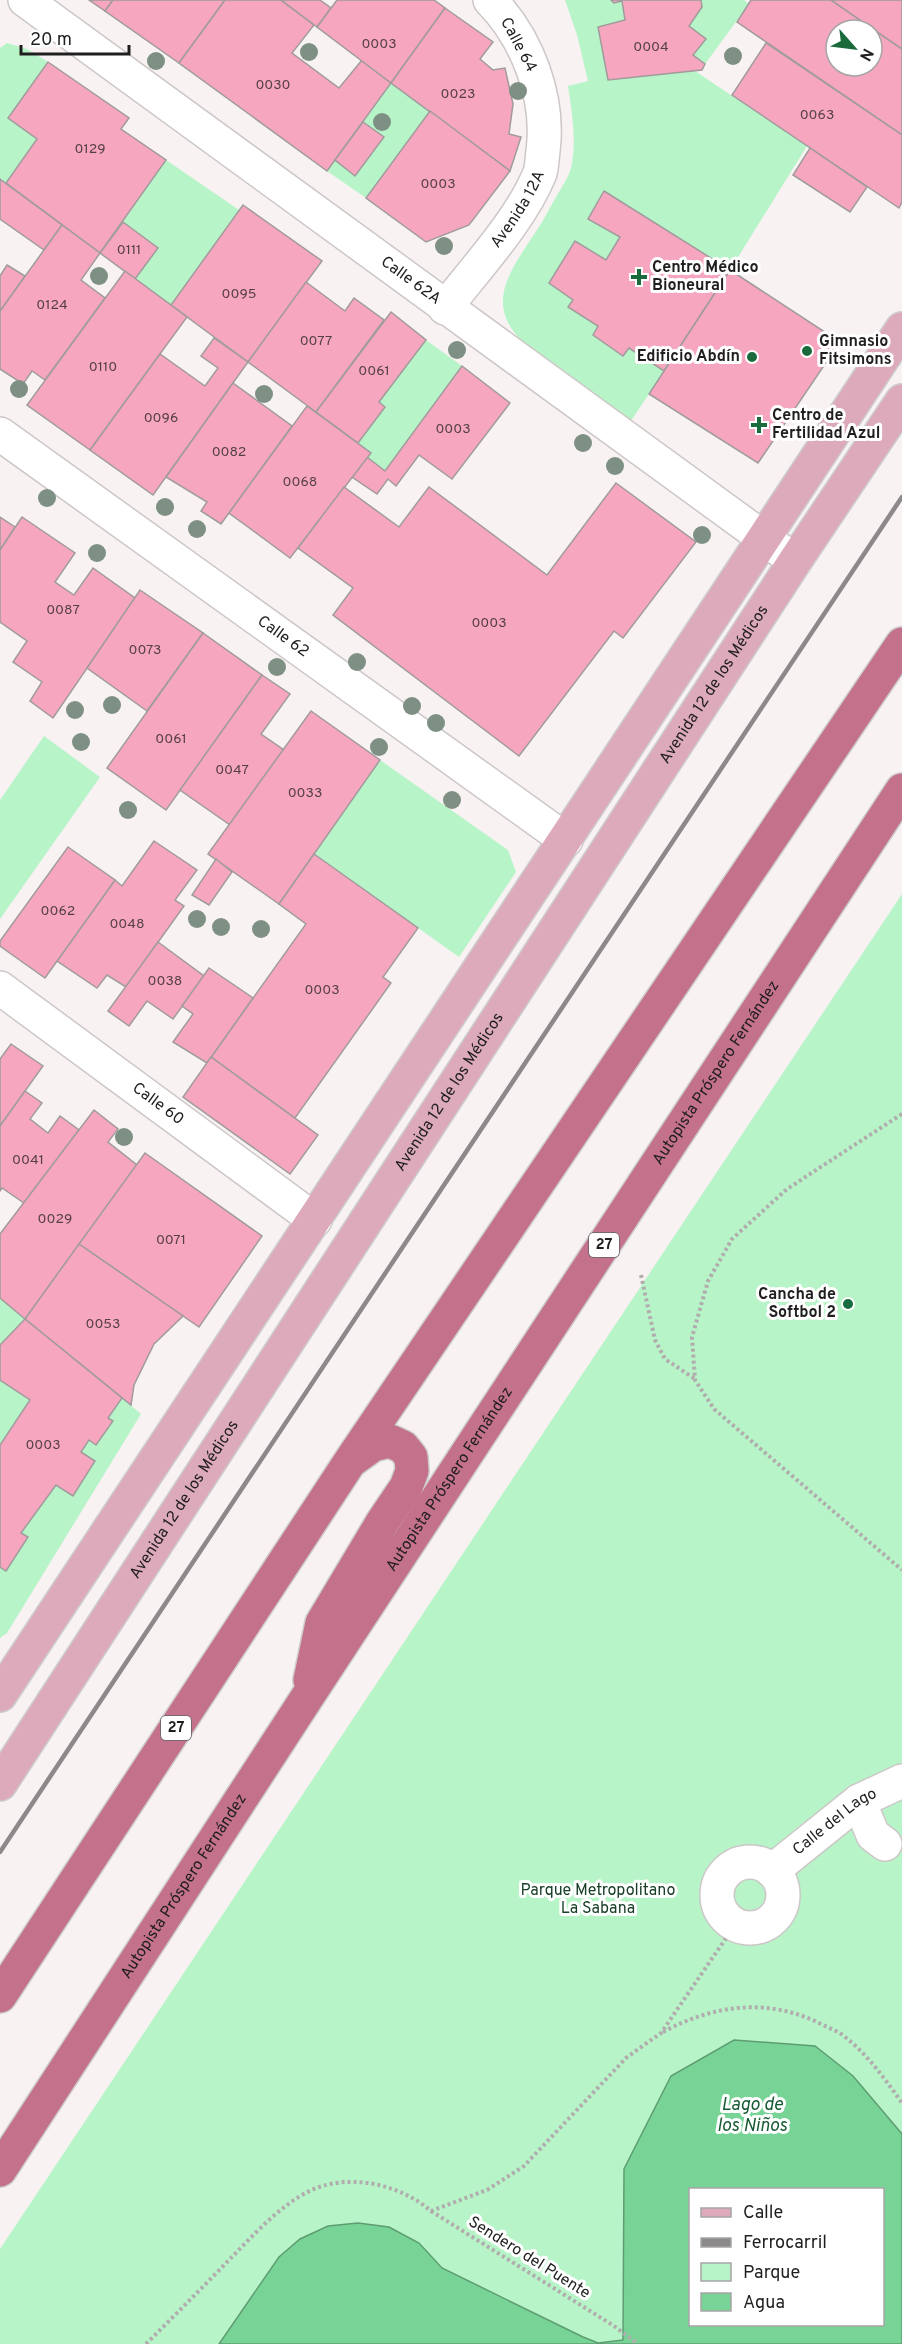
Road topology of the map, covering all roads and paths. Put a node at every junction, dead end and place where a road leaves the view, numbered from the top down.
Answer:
1 (25, 0) edge
2 (490, 0) edge
3 (540, 93) joint
4 (446, 308) junction
5 (902, 328) edge
6 (902, 401) edge
7 (0, 434) edge
8 (764, 538) junction
9 (795, 561) junction
10 (902, 644) edge
11 (899, 794) edge
12 (566, 840) junction
13 (0, 988) edge
14 (902, 1114) edge
15 (315, 1220) junction
16 (641, 1275) dead end
17 (695, 1380) junction
18 (351, 1460) junction
19 (902, 1570) edge
20 (0, 1694) edge
21 (306, 1699) junction
22 (902, 1781) edge
23 (0, 1784) edge
24 (859, 1801) junction
25 (885, 1844) dead end
26 (772, 1871) junction
27 (735, 1925) junction
28 (0, 1996) edge
29 (661, 2033) junction
30 (902, 2103) edge
31 (0, 2170) edge
32 (431, 2211) junction
33 (146, 2344) edge
34 (639, 2344) edge

1 - 4 street, Calle 62A
2 - 3 street, Calle 64
3 - 4 street, Avenida 12A
4 - 8 street, Calle 62A
5 - 8 main road
6 - 9 main road, Avenida 12 de los Médicos
7 - 12 street, Calle 62
8 - 9 street, Calle 62A
8 - 12 main road
9 - 23 main road, Avenida 12 de los Médicos
10 - 18 highway, 27
11 - 21 highway, Autopista Próspero Fernández / 27
12 - 15 main road
13 - 15 street, Calle 60
14 - 17 path
15 - 20 main road
16 - 17 path
17 - 19 path
18 - 21 highway
18 - 28 highway, 27
21 - 31 highway, Autopista Próspero Fernández / 27
22 - 24 street, Calle del Lago
24 - 25 street
24 - 26 street, Calle del Lago
26 - 27 street
26 - 27 street
27 - 29 path
29 - 30 path
29 - 32 path
32 - 33 path, Sendero del Puente
32 - 34 path, Sendero del Puente

